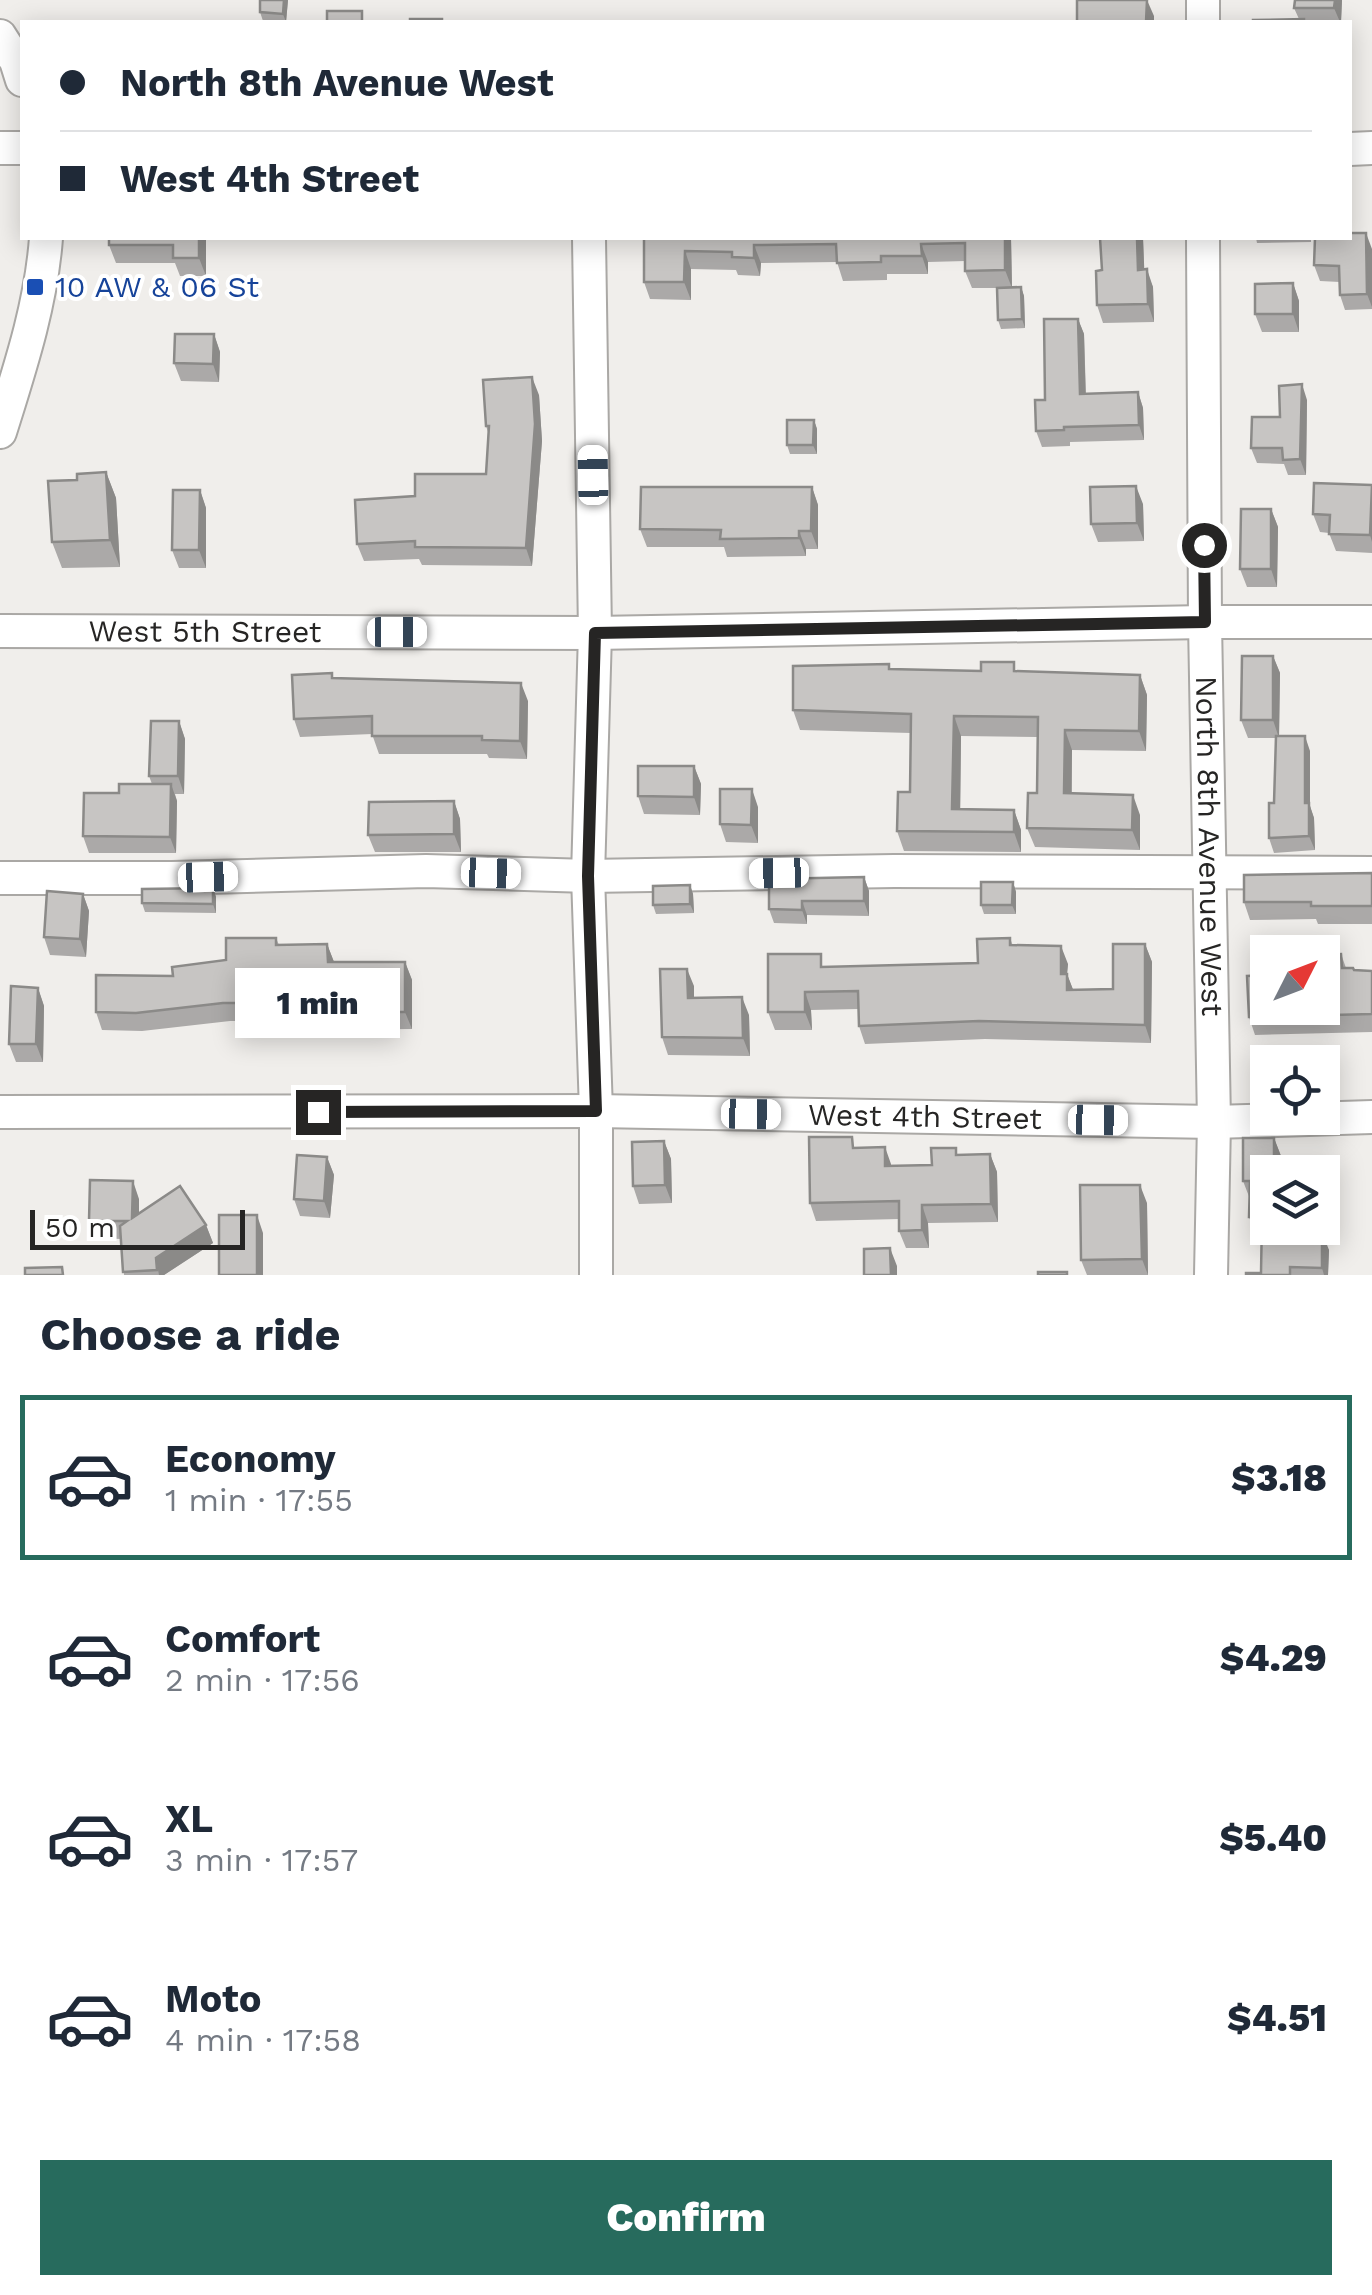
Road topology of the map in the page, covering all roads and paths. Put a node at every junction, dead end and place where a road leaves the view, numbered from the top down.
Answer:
1 (0, 36) edge
2 (20, 74) edge
3 (46, 240) edge
4 (589, 240) edge
5 (1203, 240) edge
6 (0, 432) edge
7 (1205, 622) junction
8 (1372, 622) edge
9 (0, 632) edge
10 (595, 633) junction
11 (1210, 873) junction
12 (1372, 873) edge
13 (588, 876) junction
14 (0, 878) edge
15 (596, 1111) junction
16 (0, 1112) edge
17 (1372, 1118) edge
18 (1214, 1122) junction
19 (596, 1275) edge
20 (1211, 1275) edge

1 - 2 street
3 - 6 street
4 - 10 street
5 - 7 street, North 8th Avenue West
7 - 8 street, West 5th Street
7 - 10 street, West 5th Street
7 - 11 street, North 8th Avenue West
9 - 10 street, West 5th Street
10 - 13 street
11 - 12 street
11 - 13 street
11 - 18 street, North 8th Avenue West
13 - 14 street
13 - 15 street
15 - 16 street, West 4th Street
15 - 18 street, West 4th Street
15 - 19 street
17 - 18 street, West 4th Street
18 - 20 street, North 8th Avenue West

